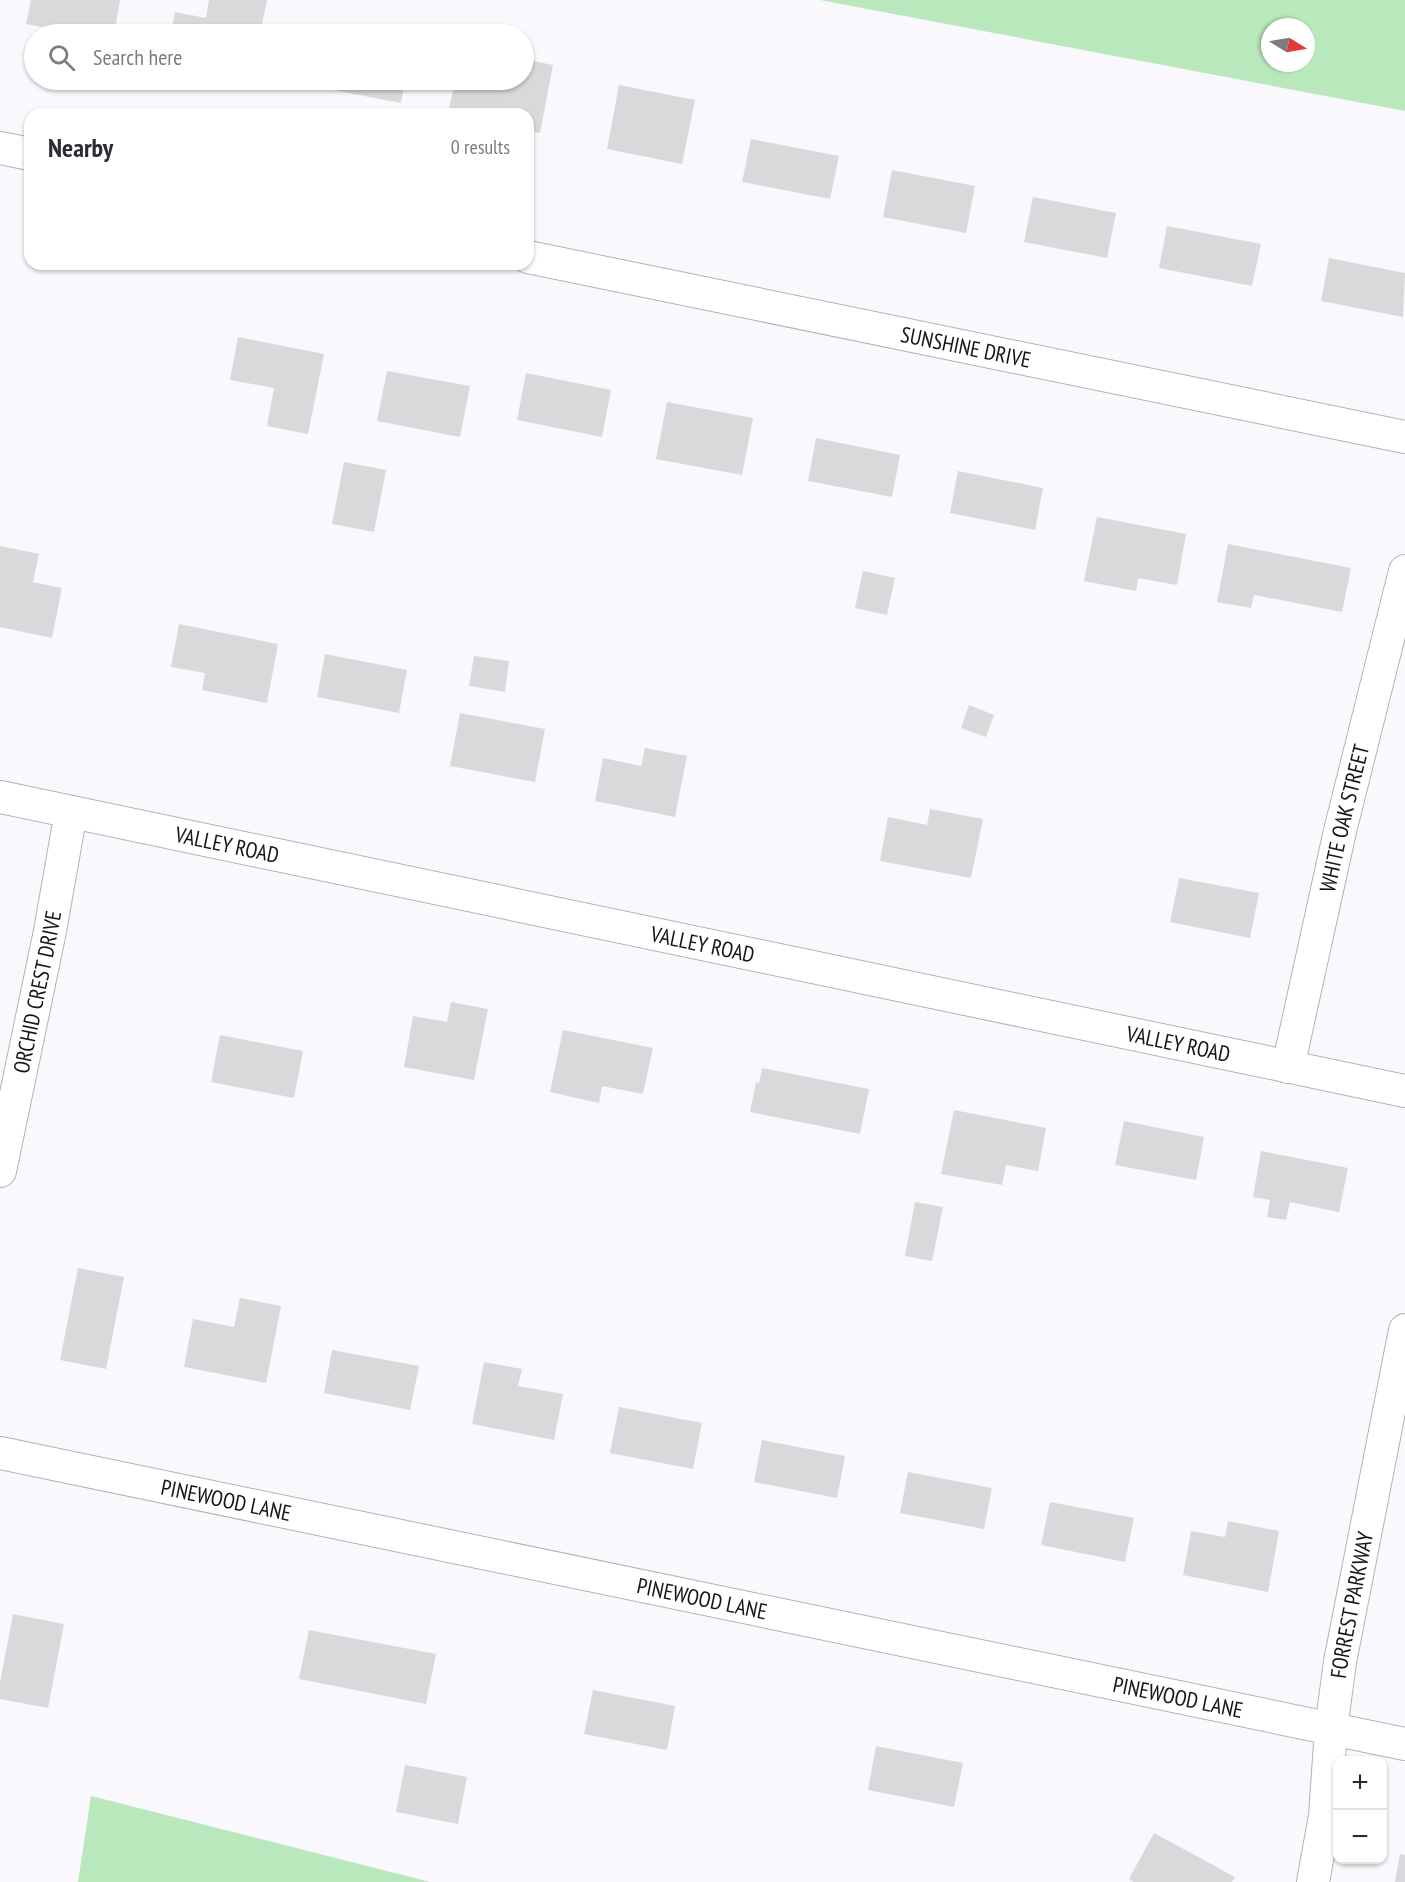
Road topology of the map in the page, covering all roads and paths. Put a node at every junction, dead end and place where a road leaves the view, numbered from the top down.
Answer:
1 (0, 148) edge
2 (24, 153) edge
3 (534, 258) edge
4 (1405, 437) edge
5 (1405, 571) edge
6 (0, 797) edge
7 (71, 812) junction
8 (1288, 1067) junction
9 (1405, 1091) edge
10 (0, 1172) edge
11 (1405, 1330) edge
12 (0, 1453) edge
13 (1331, 1729) junction
14 (1405, 1744) edge
15 (1313, 1882) edge

1 - 2 street
3 - 4 street, SUNSHINE DRIVE
5 - 8 street, WHITE OAK STREET
6 - 7 street, VALLEY ROAD
7 - 8 street, VALLEY ROAD
7 - 10 street, ORCHID CREST DRIVE
8 - 9 street, VALLEY ROAD
11 - 13 street, FORREST PARKWAY
12 - 13 street, PINEWOOD LANE
13 - 14 street, PINEWOOD LANE
13 - 15 street, FORREST PARKWAY

